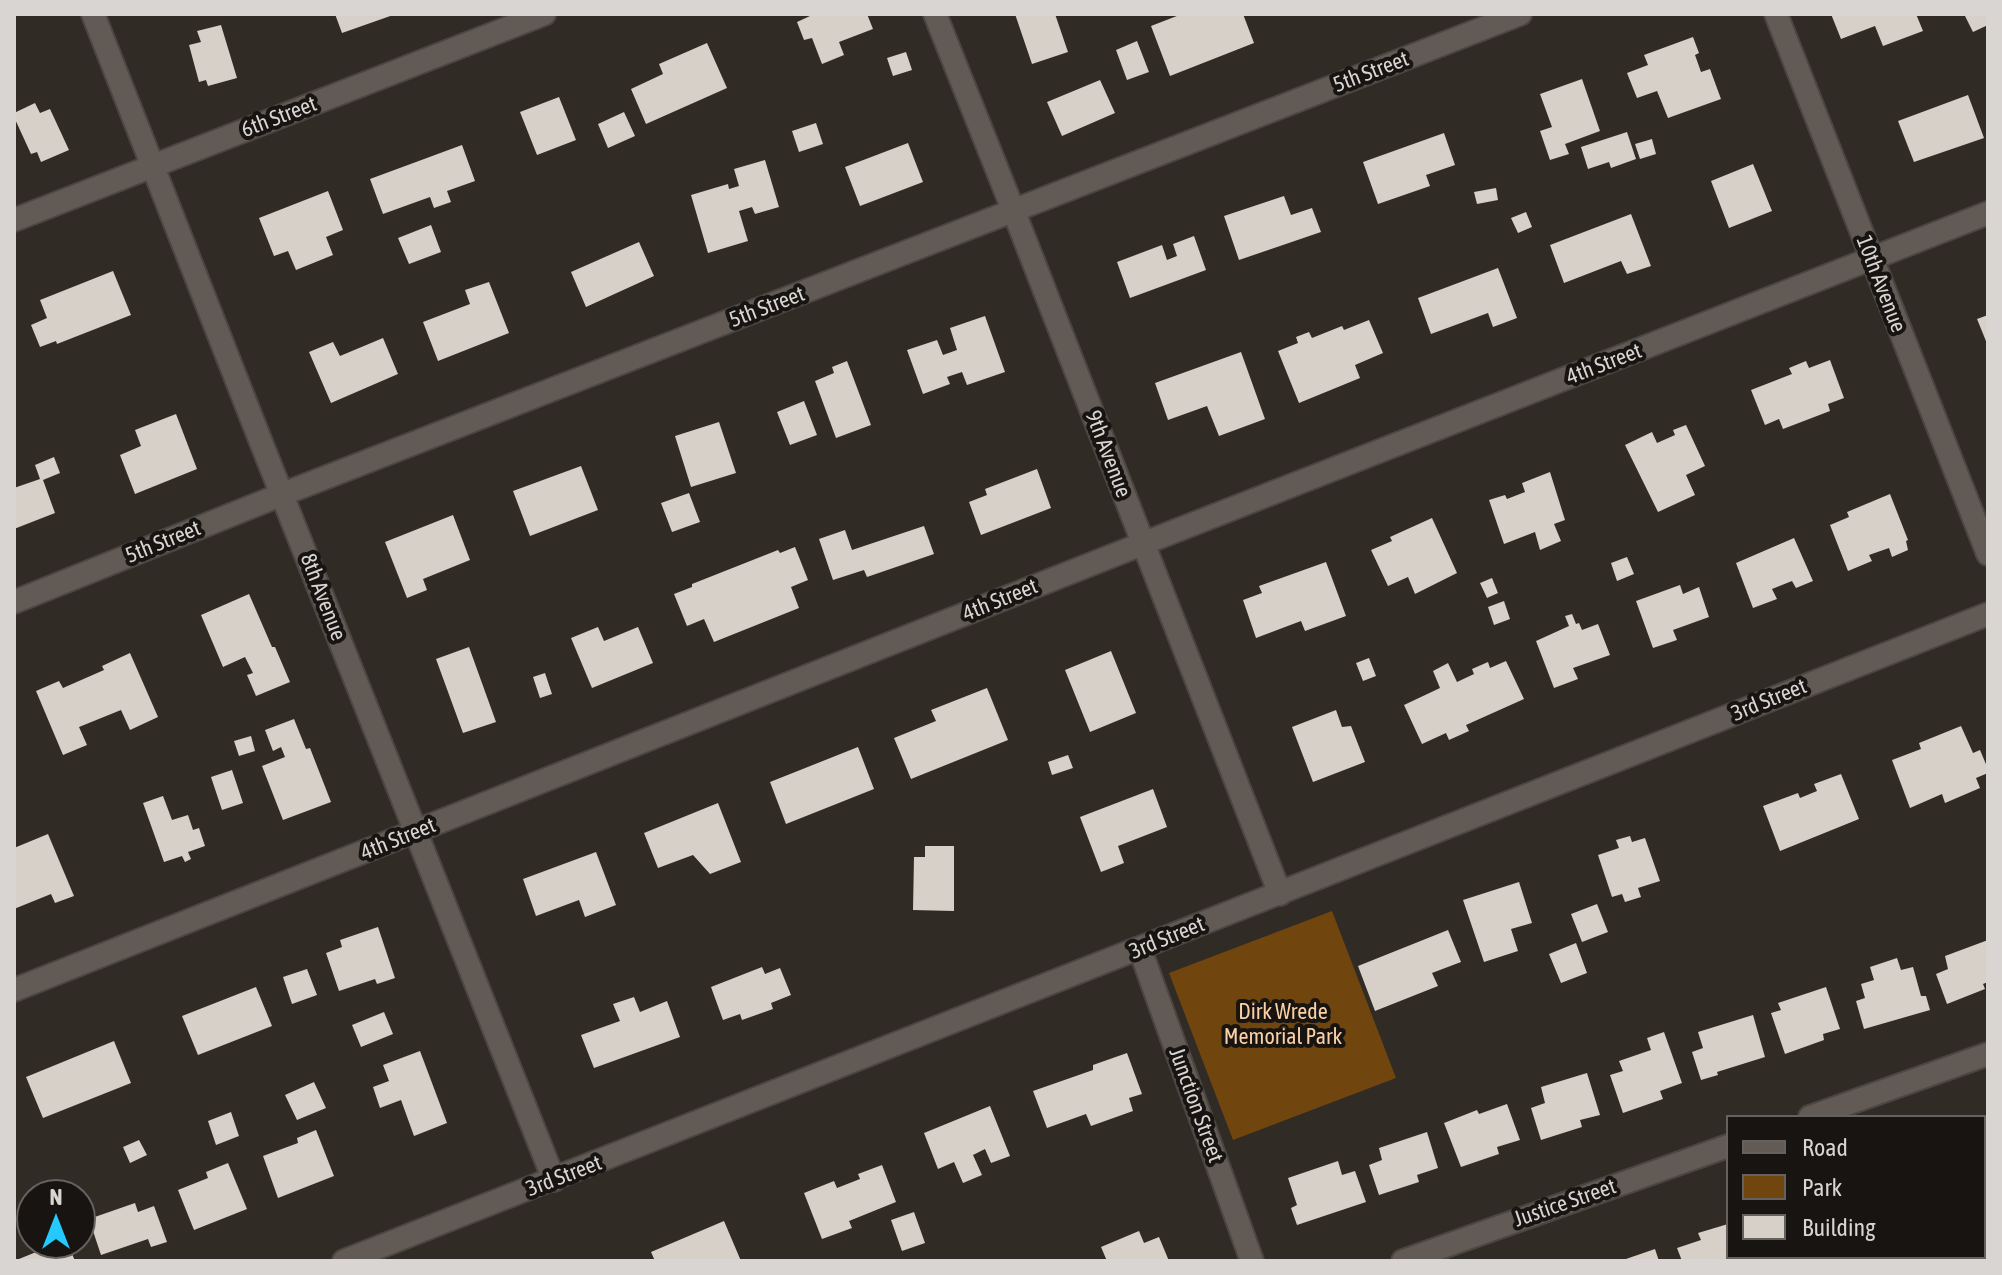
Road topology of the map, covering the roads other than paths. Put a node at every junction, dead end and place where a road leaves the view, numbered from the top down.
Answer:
1 (93, 14) edge
2 (544, 14) edge
3 (935, 14) edge
4 (1520, 14) edge
5 (1776, 14) edge
6 (153, 166) junction
7 (1014, 212) junction
8 (1988, 213) edge
9 (14, 220) edge
10 (1871, 259) junction
11 (283, 494) junction
12 (1142, 544) junction
13 (1988, 554) edge
14 (14, 602) edge
15 (1988, 614) edge
16 (414, 833) junction
17 (1280, 894) junction
18 (1140, 949) junction
19 (14, 990) edge
20 (1988, 1054) edge
21 (1816, 1115) edge
22 (1726, 1147) edge
23 (554, 1180) junction
24 (344, 1261) edge
25 (1252, 1261) edge
26 (1403, 1261) edge

1 - 6 street, 8th Avenue
2 - 6 street, 6th Street
3 - 7 street, 9th Avenue
4 - 7 street, 5th Street
5 - 10 street, 10th Avenue
6 - 9 street, 6th Street
6 - 11 street, 8th Avenue
7 - 11 street, 5th Street
7 - 12 street, 9th Avenue
8 - 10 street, 4th Street
10 - 12 street, 4th Street
10 - 13 street, 10th Avenue
11 - 14 street, 5th Street
11 - 16 street, 8th Avenue
12 - 16 street, 4th Street
12 - 17 street, 9th Avenue
15 - 17 street, 3rd Street
16 - 19 street, 4th Street
16 - 23 street, 8th Avenue
17 - 18 street, 3rd Street
18 - 23 street, 3rd Street
18 - 25 street, Junction Street
20 - 21 street
22 - 26 street, Justice Street
23 - 24 street, 3rd Street

